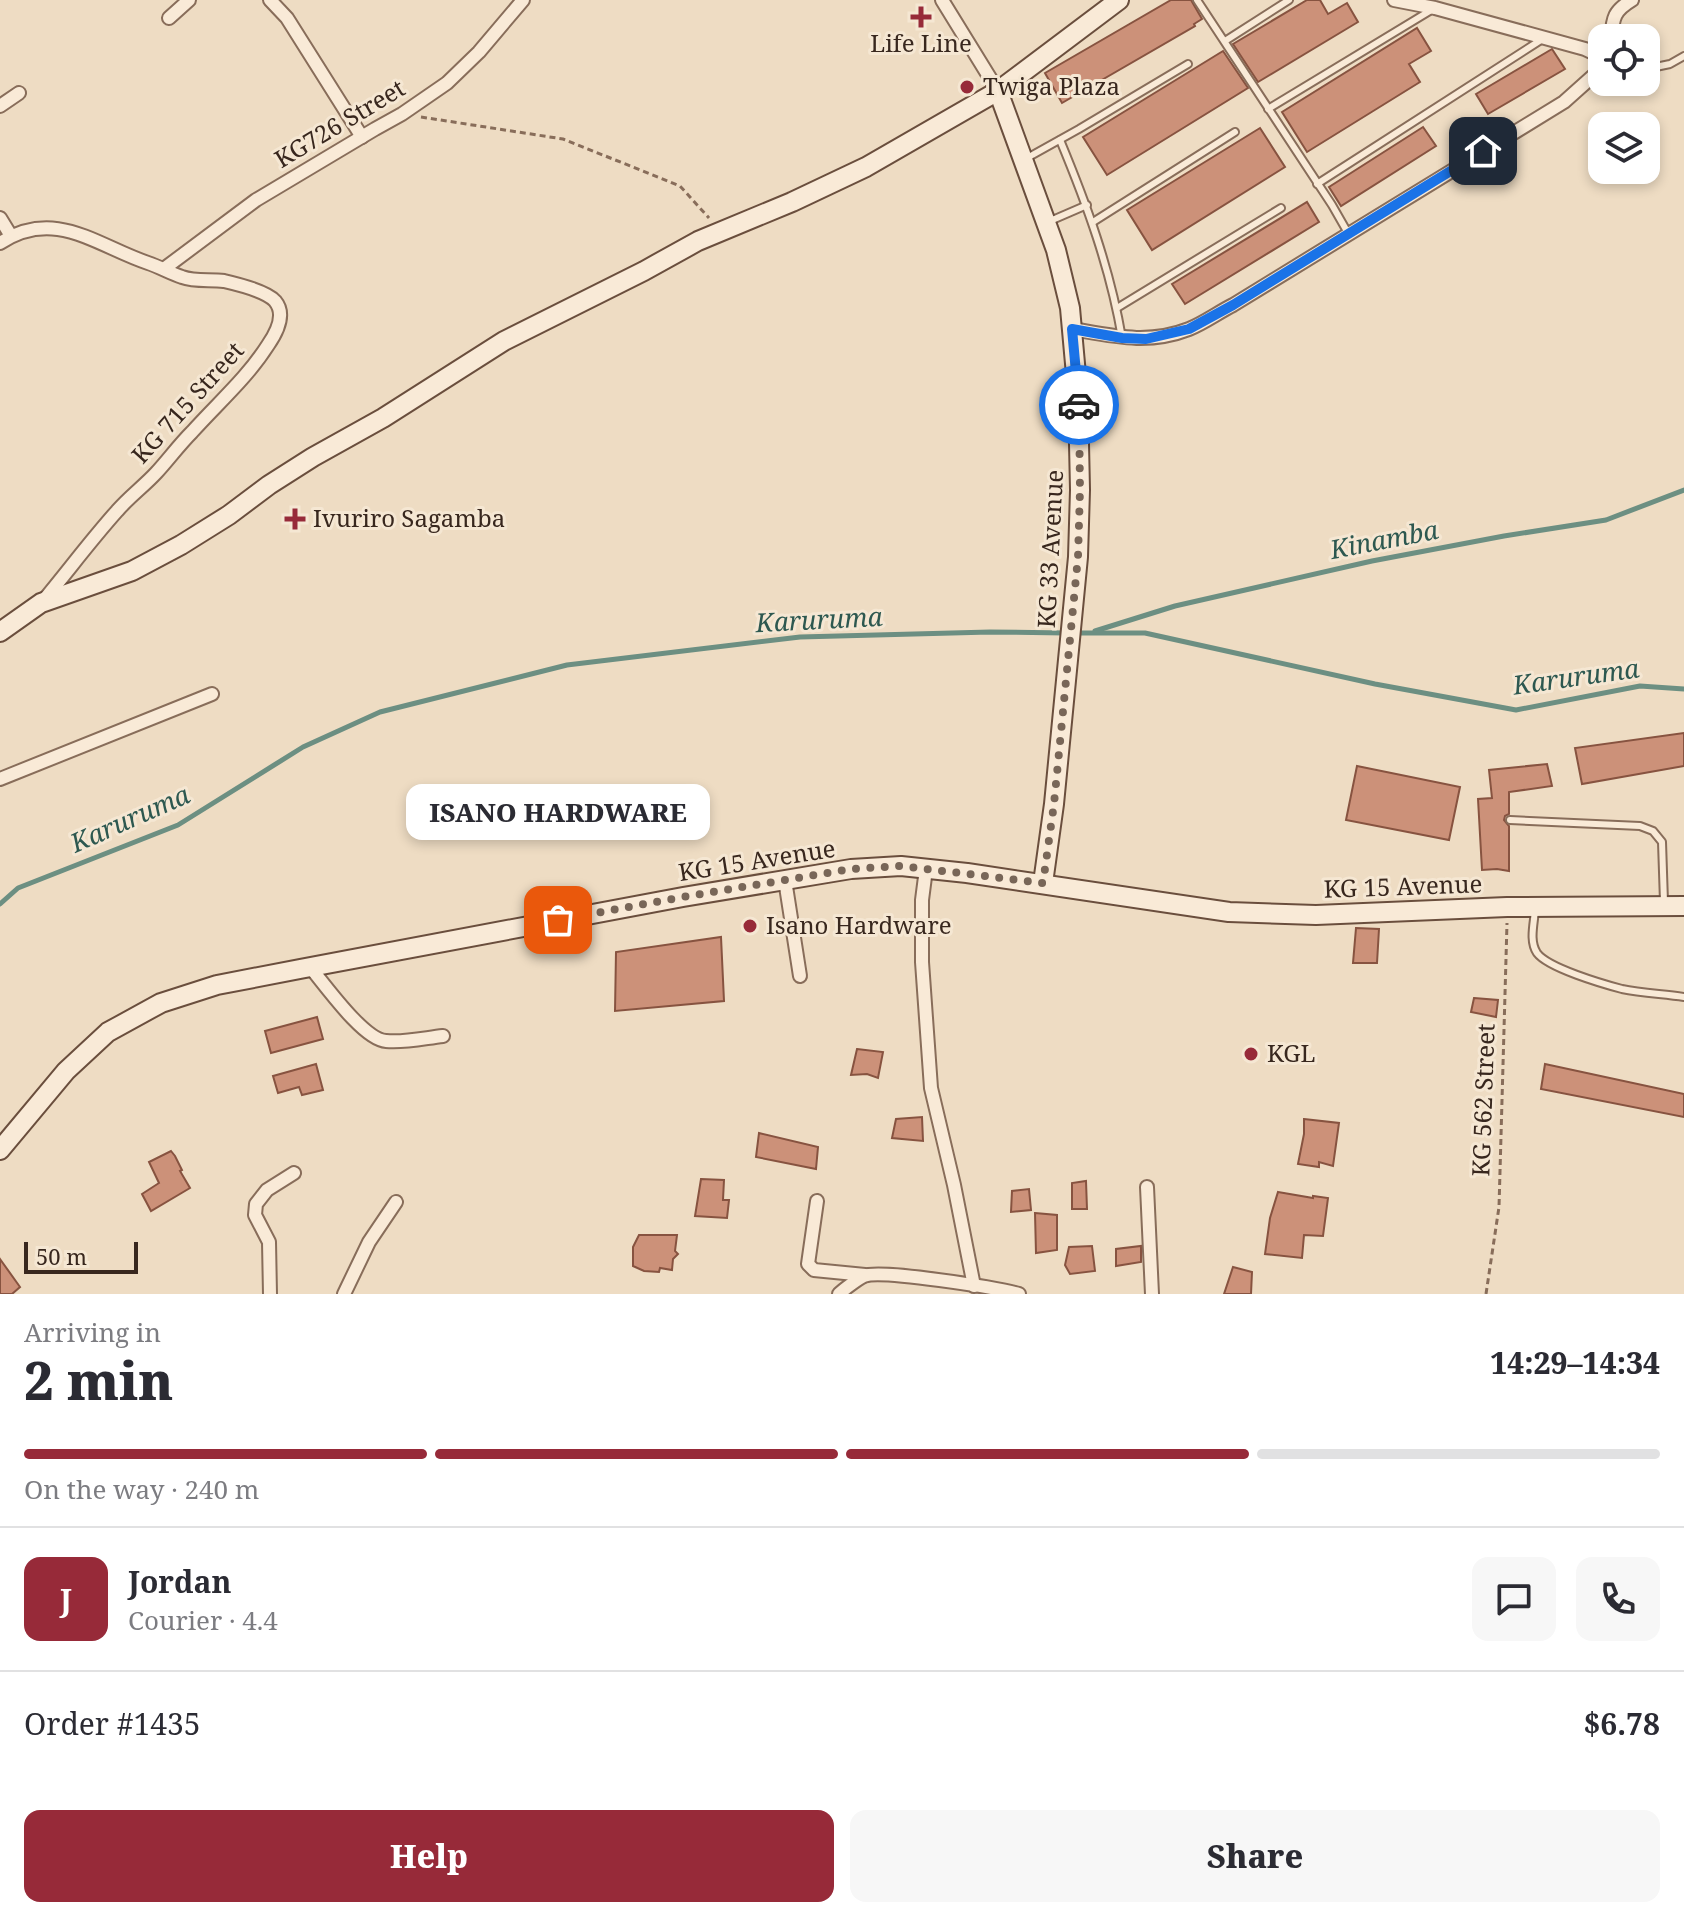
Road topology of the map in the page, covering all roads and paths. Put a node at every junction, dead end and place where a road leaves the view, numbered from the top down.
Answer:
1 (189, 0) edge
2 (270, 0) edge
3 (523, 0) edge
4 (942, 0) edge
5 (1119, 0) edge
6 (1197, 0) edge
7 (1289, 0) edge
8 (1394, 0) edge
9 (1632, 0) edge
10 (1617, 4) edge
11 (1435, 8) junction
12 (169, 18) dead end
13 (1613, 24) edge
14 (1544, 38) junction
15 (1225, 41) junction
16 (1588, 50) edge
17 (1684, 56) edge
18 (1188, 64) dead end
19 (1660, 66) edge
20 (1588, 81) edge
21 (998, 91) junction
22 (19, 93) dead end
23 (0, 106) edge
24 (1268, 109) junction
25 (402, 114) junction
26 (1235, 132) dead end
27 (362, 137) junction
28 (1060, 140) junction
29 (1024, 159) junction
30 (1317, 184) junction
31 (1087, 205) junction
32 (1281, 208) dead end
33 (0, 218) edge
34 (1093, 222) junction
35 (1046, 223) junction
36 (720, 232) junction
37 (1348, 233) junction
38 (6, 240) edge
39 (165, 268) junction
40 (1117, 308) junction
41 (1072, 329) junction
42 (1122, 338) junction
43 (41, 603) junction
44 (0, 632) edge
45 (212, 694) dead end
46 (0, 779) edge
47 (1510, 820) dead end
48 (926, 869) junction
49 (785, 880) junction
50 (1043, 883) junction
51 (1664, 906) junction
52 (1684, 906) edge
53 (1507, 907) junction
54 (1535, 907) junction
55 (310, 967) junction
56 (800, 976) dead end
57 (1684, 997) edge
58 (443, 1036) dead end
59 (0, 1150) edge
60 (294, 1173) dead end
61 (1147, 1187) dead end
62 (817, 1201) dead end
63 (396, 1202) dead end
64 (865, 1275) junction
65 (974, 1286) junction
66 (270, 1294) edge
67 (344, 1294) edge
68 (839, 1294) edge
69 (1019, 1294) edge
70 (1152, 1294) edge
71 (1486, 1294) edge

1 - 12 street
2 - 27 street
3 - 25 street, KG726 Street
4 - 21 street
5 - 21 main road
6 - 15 lane
7 - 15 lane
8 - 11 street
9 - 10 street
10 - 13 street
11 - 14 street
11 - 24 lane
14 - 16 street
14 - 30 lane
15 - 24 lane
17 - 19 lane
18 - 28 lane
20 - 37 street
21 - 29 main road, KG 33 Avenue
21 - 36 main road
22 - 23 street
24 - 30 lane
25 - 27 street, KG726 Street
25 - 36 path
26 - 34 lane
27 - 39 street, KG726 Street
28 - 29 lane
28 - 31 lane
29 - 35 main road, KG 33 Avenue
30 - 37 lane
31 - 34 lane
31 - 35 lane
32 - 40 lane
33 - 38 street
34 - 40 lane
35 - 41 main road, KG 33 Avenue
36 - 43 main road
37 - 42 street
38 - 39 street, KG 715 Street
39 - 43 street, KG 715 Street
40 - 42 lane
41 - 42 street
41 - 50 main road, KG 33 Avenue
43 - 44 main road
45 - 46 street
47 - 51 lane
48 - 49 main road, KG 15 Avenue
48 - 50 main road, KG 15 Avenue
48 - 65 street
49 - 55 main road, KG 15 Avenue
49 - 56 street
50 - 53 main road, KG 15 Avenue
51 - 52 main road, KG 15 Avenue
51 - 54 main road, KG 15 Avenue
53 - 54 main road, KG 15 Avenue
53 - 71 path, KG 562 Street
54 - 57 lane
55 - 58 street
55 - 59 main road, KG 15 Avenue
60 - 66 street
61 - 70 street
62 - 64 street
63 - 67 street
64 - 65 street
64 - 68 street
65 - 69 street

